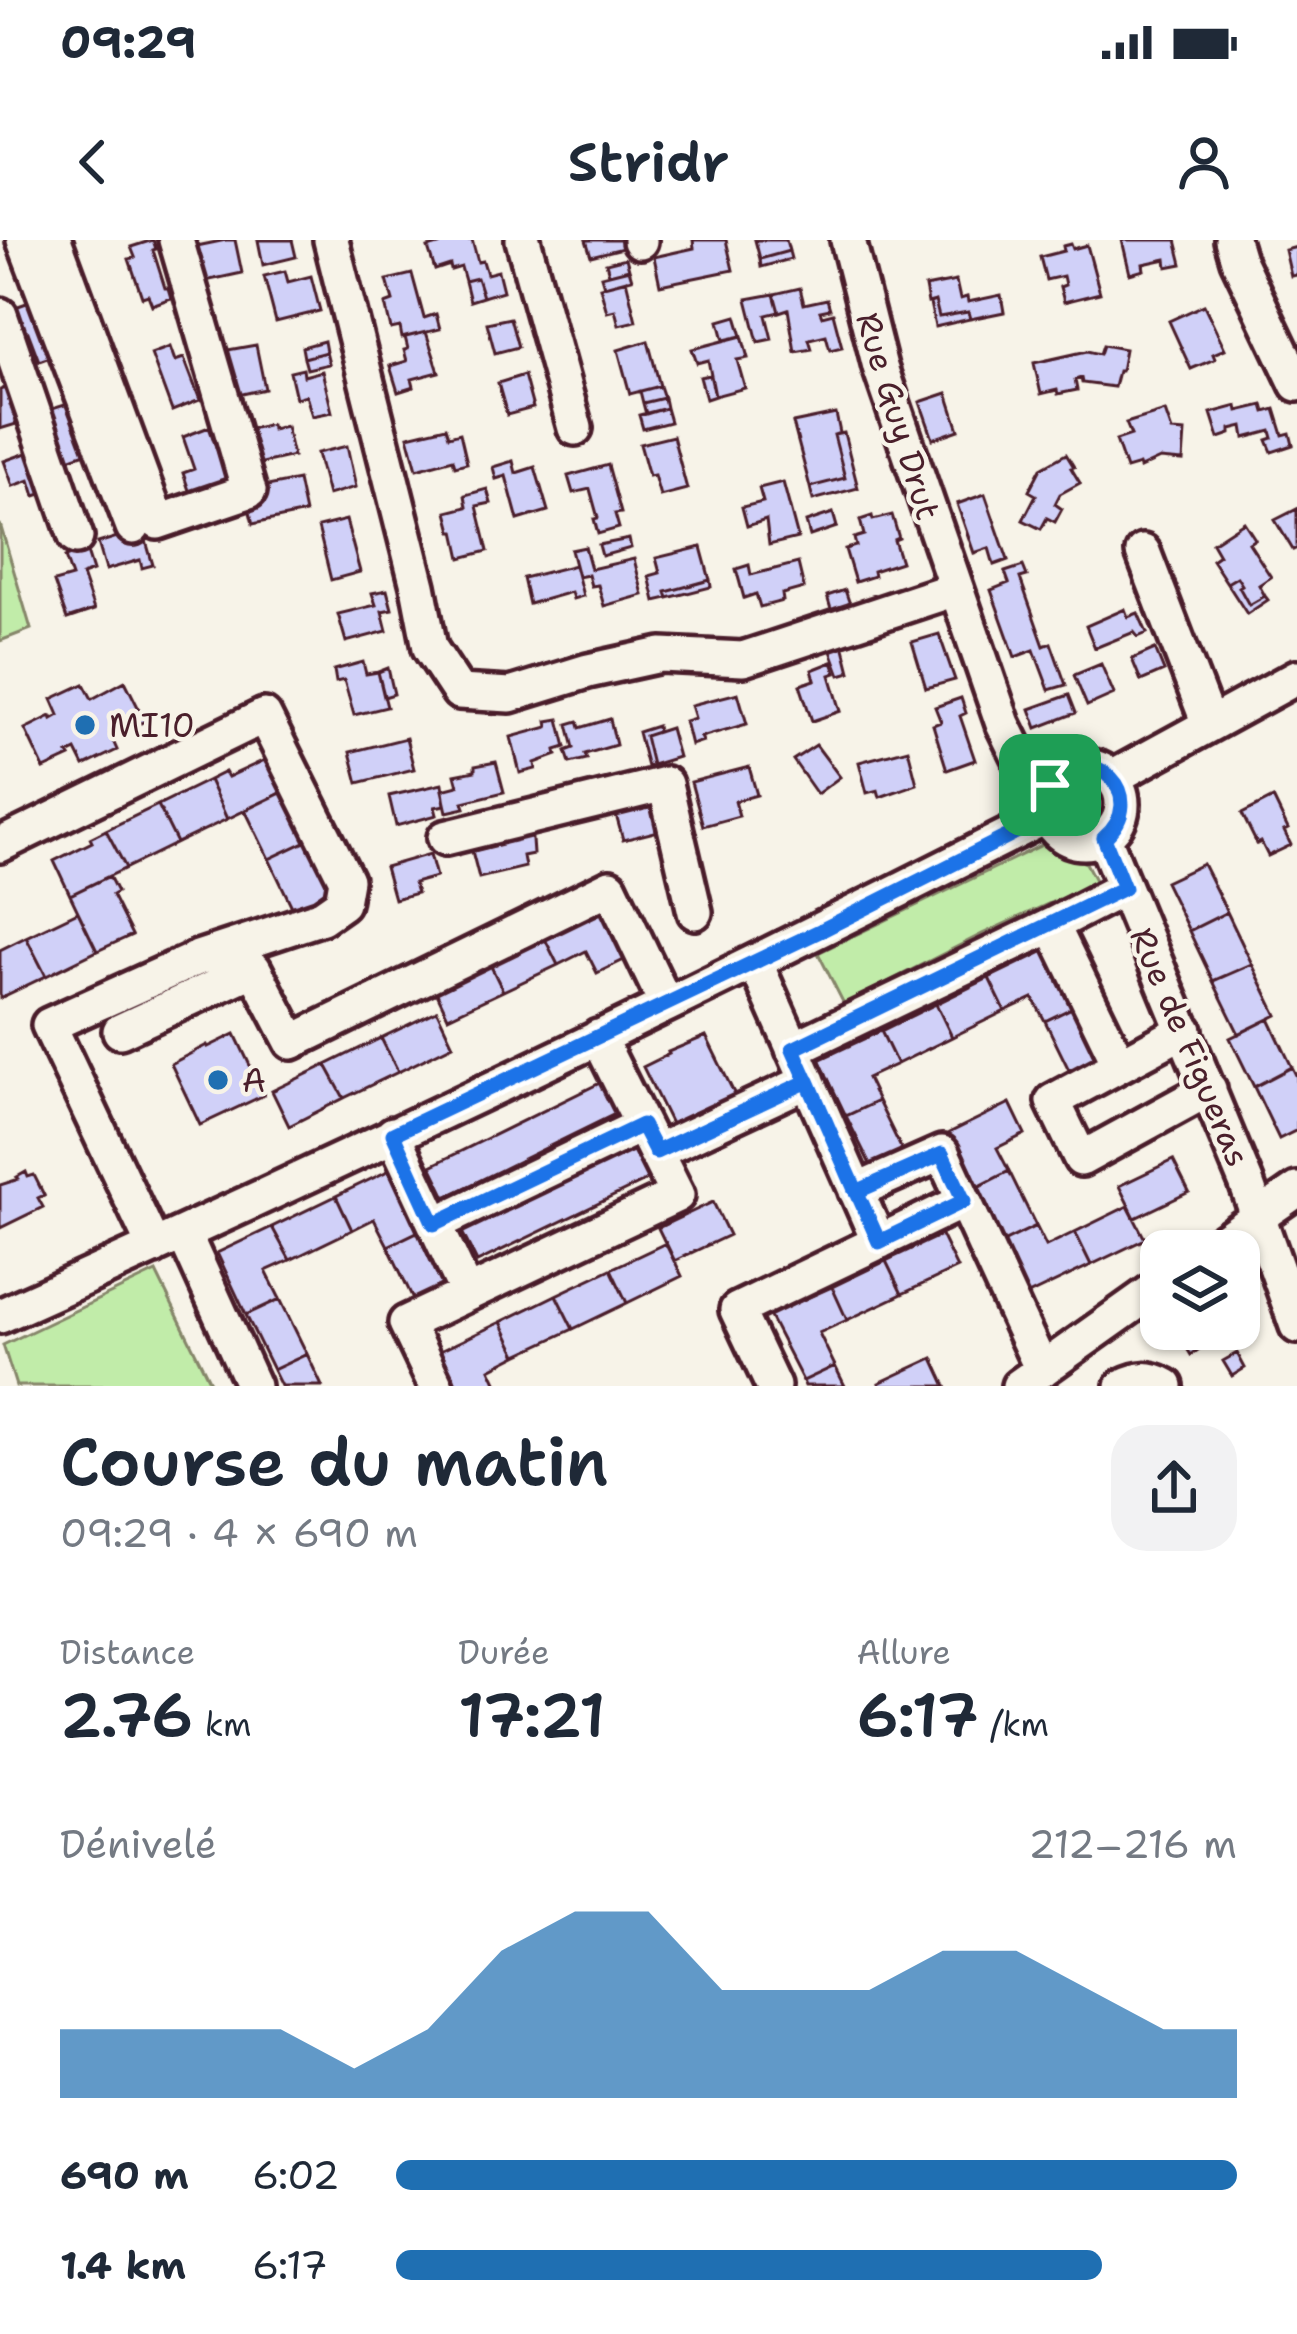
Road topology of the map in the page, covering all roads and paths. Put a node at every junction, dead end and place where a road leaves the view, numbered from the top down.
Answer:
1 (23, 240) edge
2 (54, 240) edge
3 (176, 240) edge
4 (331, 240) edge
5 (523, 240) edge
6 (848, 240) edge
7 (1232, 240) edge
8 (0, 315) edge
9 (1297, 383) edge
10 (575, 428) dead end
11 (133, 527) dead end
12 (76, 537) dead end
13 (1143, 552) dead end
14 (955, 590) junction
15 (1297, 677) edge
16 (1209, 724) junction
17 (1112, 778) junction
18 (1049, 801) junction
19 (445, 838) dead end
20 (1104, 838) junction
21 (0, 845) edge
22 (1124, 888) junction
23 (694, 912) dead end
24 (1052, 925) junction
25 (754, 962) junction
26 (666, 1004) junction
27 (1184, 1030) junction
28 (120, 1031) dead end
29 (598, 1037) junction
30 (793, 1049) junction
31 (1120, 1066) junction
32 (808, 1081) junction
33 (1208, 1089) junction
34 (393, 1134) junction
35 (649, 1138) junction
36 (1297, 1190) edge
37 (856, 1192) junction
38 (964, 1201) junction
39 (1259, 1215) junction
40 (434, 1224) junction
41 (1238, 1230) edge
42 (169, 1240) junction
43 (879, 1242) junction
44 (467, 1294) junction
45 (1140, 1300) edge
46 (0, 1316) edge
47 (1297, 1326) edge
48 (1027, 1382) edge
49 (253, 1386) edge
50 (436, 1386) edge
51 (773, 1386) edge
52 (1123, 1386) edge
53 (1166, 1386) edge

1 - 11 street
2 - 3 street
4 - 14 street
5 - 10 street
6 - 14 street, Rue Guy Drut
7 - 9 street
8 - 12 street
13 - 16 street
14 - 18 street, Rue Guy Drut
15 - 16 street
16 - 17 street
17 - 18 street
17 - 20 street
18 - 20 street
18 - 25 street
19 - 23 street
20 - 22 street, Rue de Figueras
21 - 42 street
22 - 24 street
22 - 27 street, Rue de Figueras
24 - 30 street
24 - 31 street
25 - 26 street
25 - 30 street
26 - 28 street
26 - 29 street
27 - 31 street
27 - 33 street, Rue de Figueras
29 - 34 street
29 - 35 street
30 - 32 street
31 - 33 street
32 - 35 street
32 - 37 street
33 - 39 street, Rue de Figueras
34 - 40 street
34 - 42 street
35 - 40 street
35 - 44 street
36 - 39 street
37 - 38 street
37 - 43 street
38 - 43 street
38 - 48 street
39 - 41 street
39 - 47 street, Rue de Figueras
40 - 44 street
42 - 46 street
42 - 49 street
43 - 51 street
44 - 50 street
45 - 48 street
52 - 53 street

